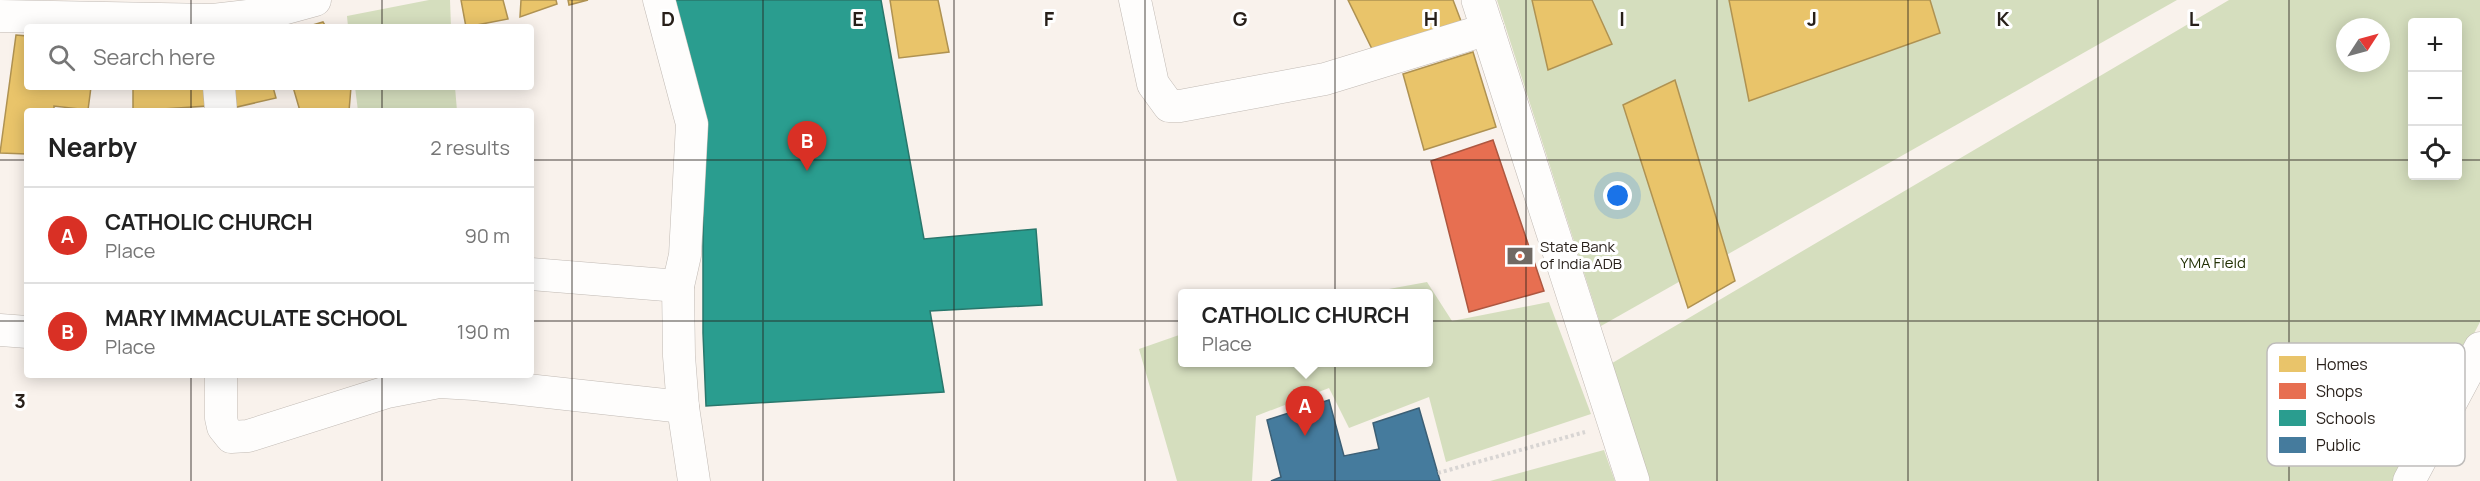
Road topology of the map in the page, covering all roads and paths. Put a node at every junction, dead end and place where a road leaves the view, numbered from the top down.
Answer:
1 (315, 0) edge
2 (659, 0) edge
3 (1135, 0) edge
4 (58, 9) edge
5 (1483, 15) edge
6 (0, 16) edge
7 (213, 24) edge
8 (219, 90) edge
9 (221, 108) edge
10 (534, 274) edge
11 (678, 286) junction
12 (0, 330) edge
13 (24, 332) edge
14 (2480, 348) edge
15 (2465, 376) edge
16 (221, 378) edge
17 (683, 407) junction
18 (1615, 424) junction
19 (2417, 466) edge
20 (1438, 473) dead end
21 (694, 481) edge
22 (1633, 481) edge
23 (2409, 481) edge

1 - 7 street
2 - 11 street
3 - 5 street
4 - 6 street
4 - 7 street
5 - 18 street
8 - 9 street
10 - 11 street
11 - 17 street
12 - 13 street
14 - 15 street
16 - 17 street
17 - 21 street
18 - 20 path
18 - 22 street
19 - 23 street

